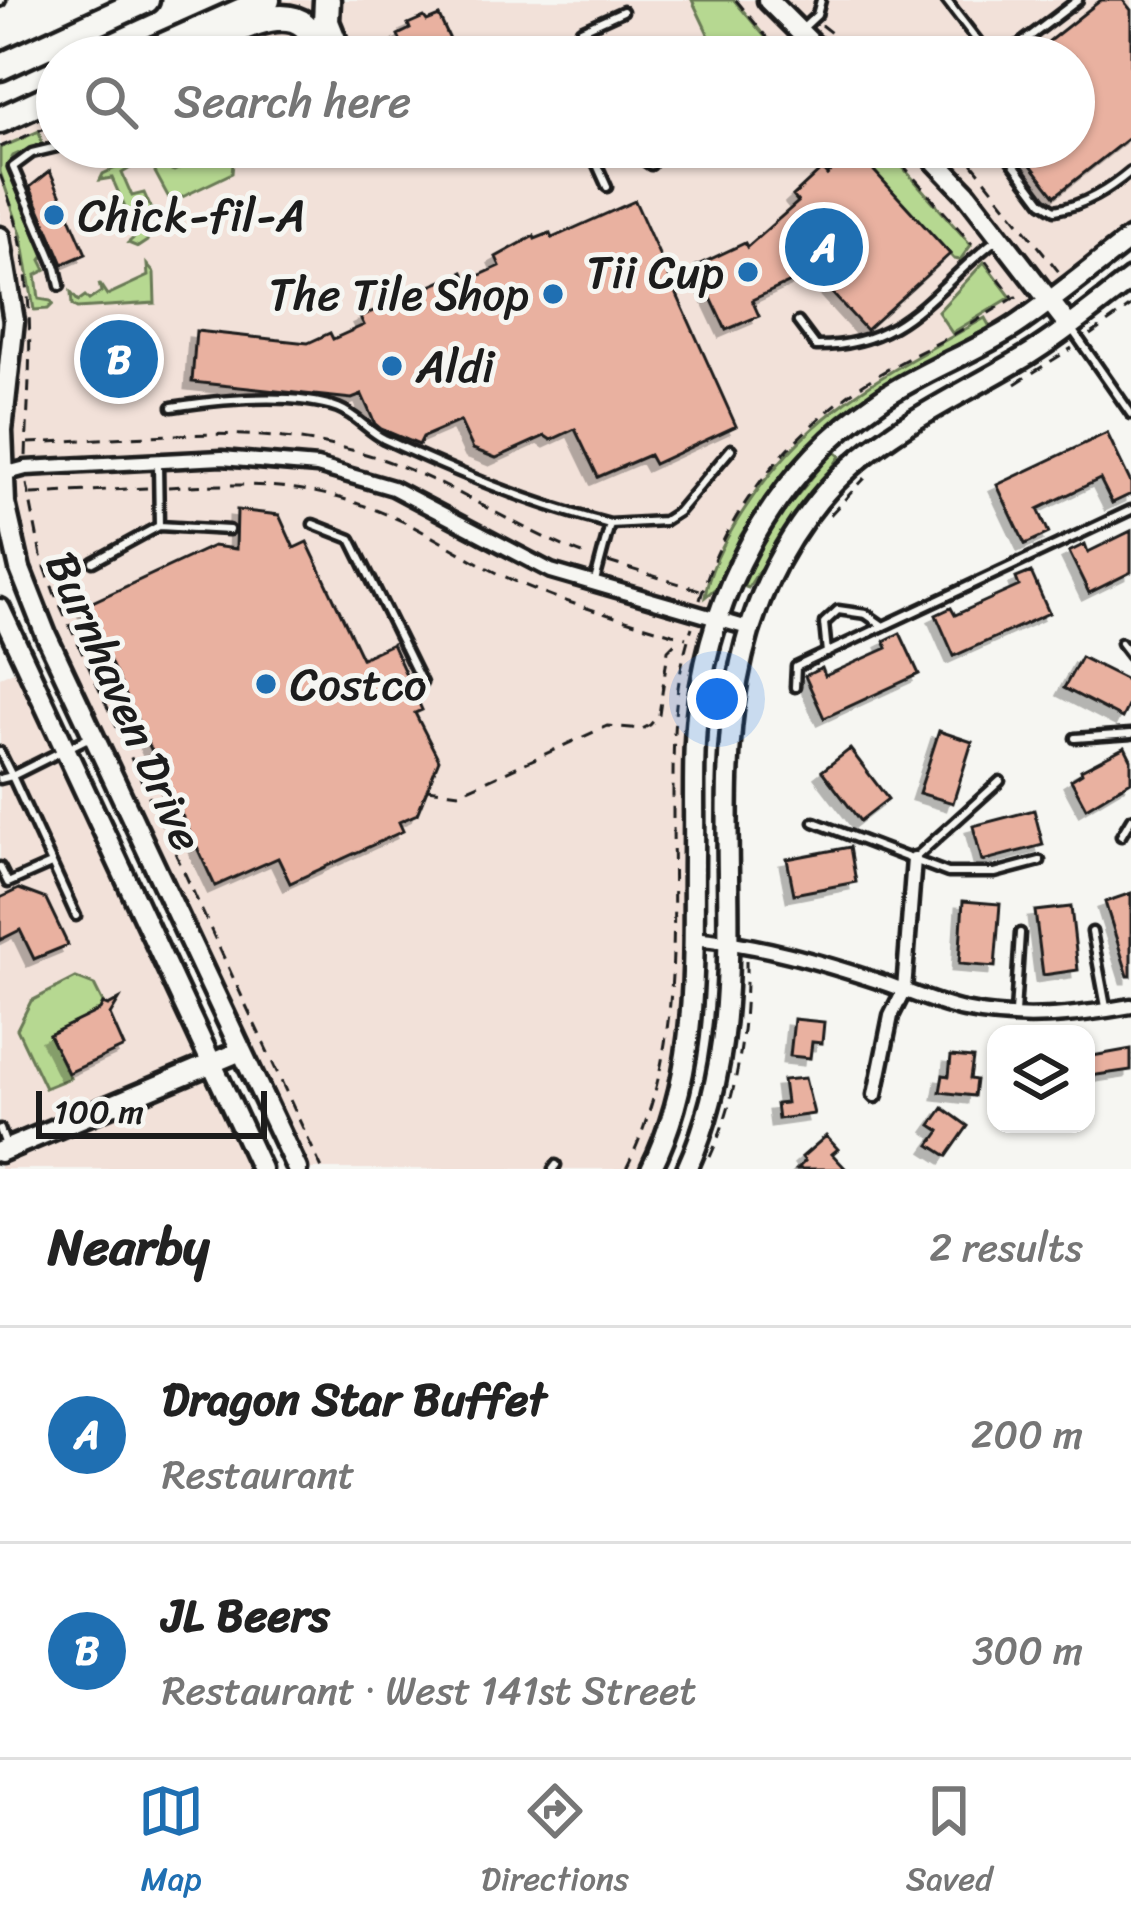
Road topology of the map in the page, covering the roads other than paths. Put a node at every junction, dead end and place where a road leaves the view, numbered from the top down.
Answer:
1 (146, 0) edge
2 (267, 0) edge
3 (327, 0) edge
4 (768, 0) edge
5 (821, 0) edge
6 (946, 0) edge
7 (1078, 0) edge
8 (623, 11) dead end
9 (805, 26) junction
10 (68, 36) edge
11 (186, 36) edge
12 (228, 36) edge
13 (312, 36) edge
14 (332, 36) edge
15 (583, 36) edge
16 (811, 36) edge
17 (974, 36) edge
18 (1031, 36) edge
19 (36, 50) edge
20 (0, 67) edge
21 (36, 103) edge
22 (0, 119) edge
23 (36, 152) edge
24 (598, 168) edge
25 (942, 168) edge
26 (1017, 168) edge
27 (1131, 171) edge
28 (607, 188) dead end
29 (0, 237) edge
30 (1000, 237) junction
31 (1131, 238) edge
32 (1131, 279) edge
33 (60, 286) dead end
34 (1043, 294) junction
35 (798, 322) dead end
36 (1075, 334) junction
37 (172, 407) dead end
38 (1131, 414) edge
39 (730, 449) dead end
40 (158, 460) junction
41 (2, 474) edge
42 (1131, 510) edge
43 (313, 524) dead end
44 (610, 524) junction
45 (159, 526) junction
46 (229, 530) dead end
47 (93, 562) dead end
48 (594, 584) junction
49 (0, 609) edge
50 (705, 618) junction
51 (883, 626) junction
52 (748, 628) junction
53 (1121, 643) dead end
54 (827, 652) junction
55 (1131, 656) edge
56 (422, 683) dead end
57 (795, 687) dead end
58 (1131, 734) edge
59 (93, 735) junction
60 (1075, 738) dead end
61 (64, 749) junction
62 (0, 752) edge
63 (12, 776) junction
64 (0, 779) edge
65 (1000, 781) dead end
66 (1131, 819) edge
67 (814, 822) dead end
68 (1121, 836) dead end
69 (914, 859) junction
70 (1040, 861) dead end
71 (51, 864) junction
72 (0, 867) edge
73 (76, 916) dead end
74 (1092, 932) dead end
75 (1020, 933) dead end
76 (693, 938) junction
77 (736, 942) junction
78 (904, 990) junction
79 (1131, 1006) edge
80 (1106, 1010) junction
81 (1014, 1017) junction
82 (241, 1052) junction
83 (212, 1063) junction
84 (875, 1095) dead end
85 (0, 1129) edge
86 (4, 1150) edge
87 (261, 1169) edge
88 (297, 1169) edge
89 (651, 1169) edge
90 (687, 1169) edge

1 - 10 highway
2 - 11 highway
3 - 14 highway
4 - 9 main road
5 - 9 lane
6 - 17 lane
7 - 18 lane
8 - 15 lane
9 - 16 main road
12 - 13 highway
19 - 20 highway
21 - 22 highway
23 - 33 lane
24 - 28 lane
25 - 30 main road
26 - 27 lane
29 - 41 main road, Burnhaven Drive
30 - 34 main road
30 - 35 lane
31 - 34 main road
32 - 36 main road
34 - 36 main road
34 - 50 main road
36 - 38 lane
36 - 52 main road
37 - 44 lane
39 - 44 lane
40 - 41 street
40 - 45 lane
40 - 48 street
41 - 59 main road, Burnhaven Drive
42 - 51 lane
43 - 56 lane
44 - 48 lane
45 - 46 lane
45 - 47 lane
48 - 50 street
49 - 61 main road, Burnhaven Drive
50 - 52 street
50 - 76 main road
51 - 54 lane
51 - 54 lane
52 - 77 main road
53 - 55 lane
54 - 57 lane
58 - 60 lane
59 - 61 lane
59 - 82 main road, Burnhaven Drive
61 - 63 lane
61 - 83 main road, Burnhaven Drive
62 - 63 lane
63 - 64 lane
63 - 71 lane
65 - 69 lane
66 - 68 lane
67 - 69 lane
69 - 70 lane
69 - 78 street
71 - 72 lane
71 - 73 lane
74 - 80 lane
75 - 81 lane
76 - 77 street
76 - 89 main road
77 - 78 street
77 - 90 main road
78 - 81 street
78 - 84 street
79 - 80 street
80 - 81 street
82 - 83 main road
82 - 88 main road, Burnhaven Drive
83 - 86 main road
83 - 87 main road, Burnhaven Drive
85 - 86 lane

